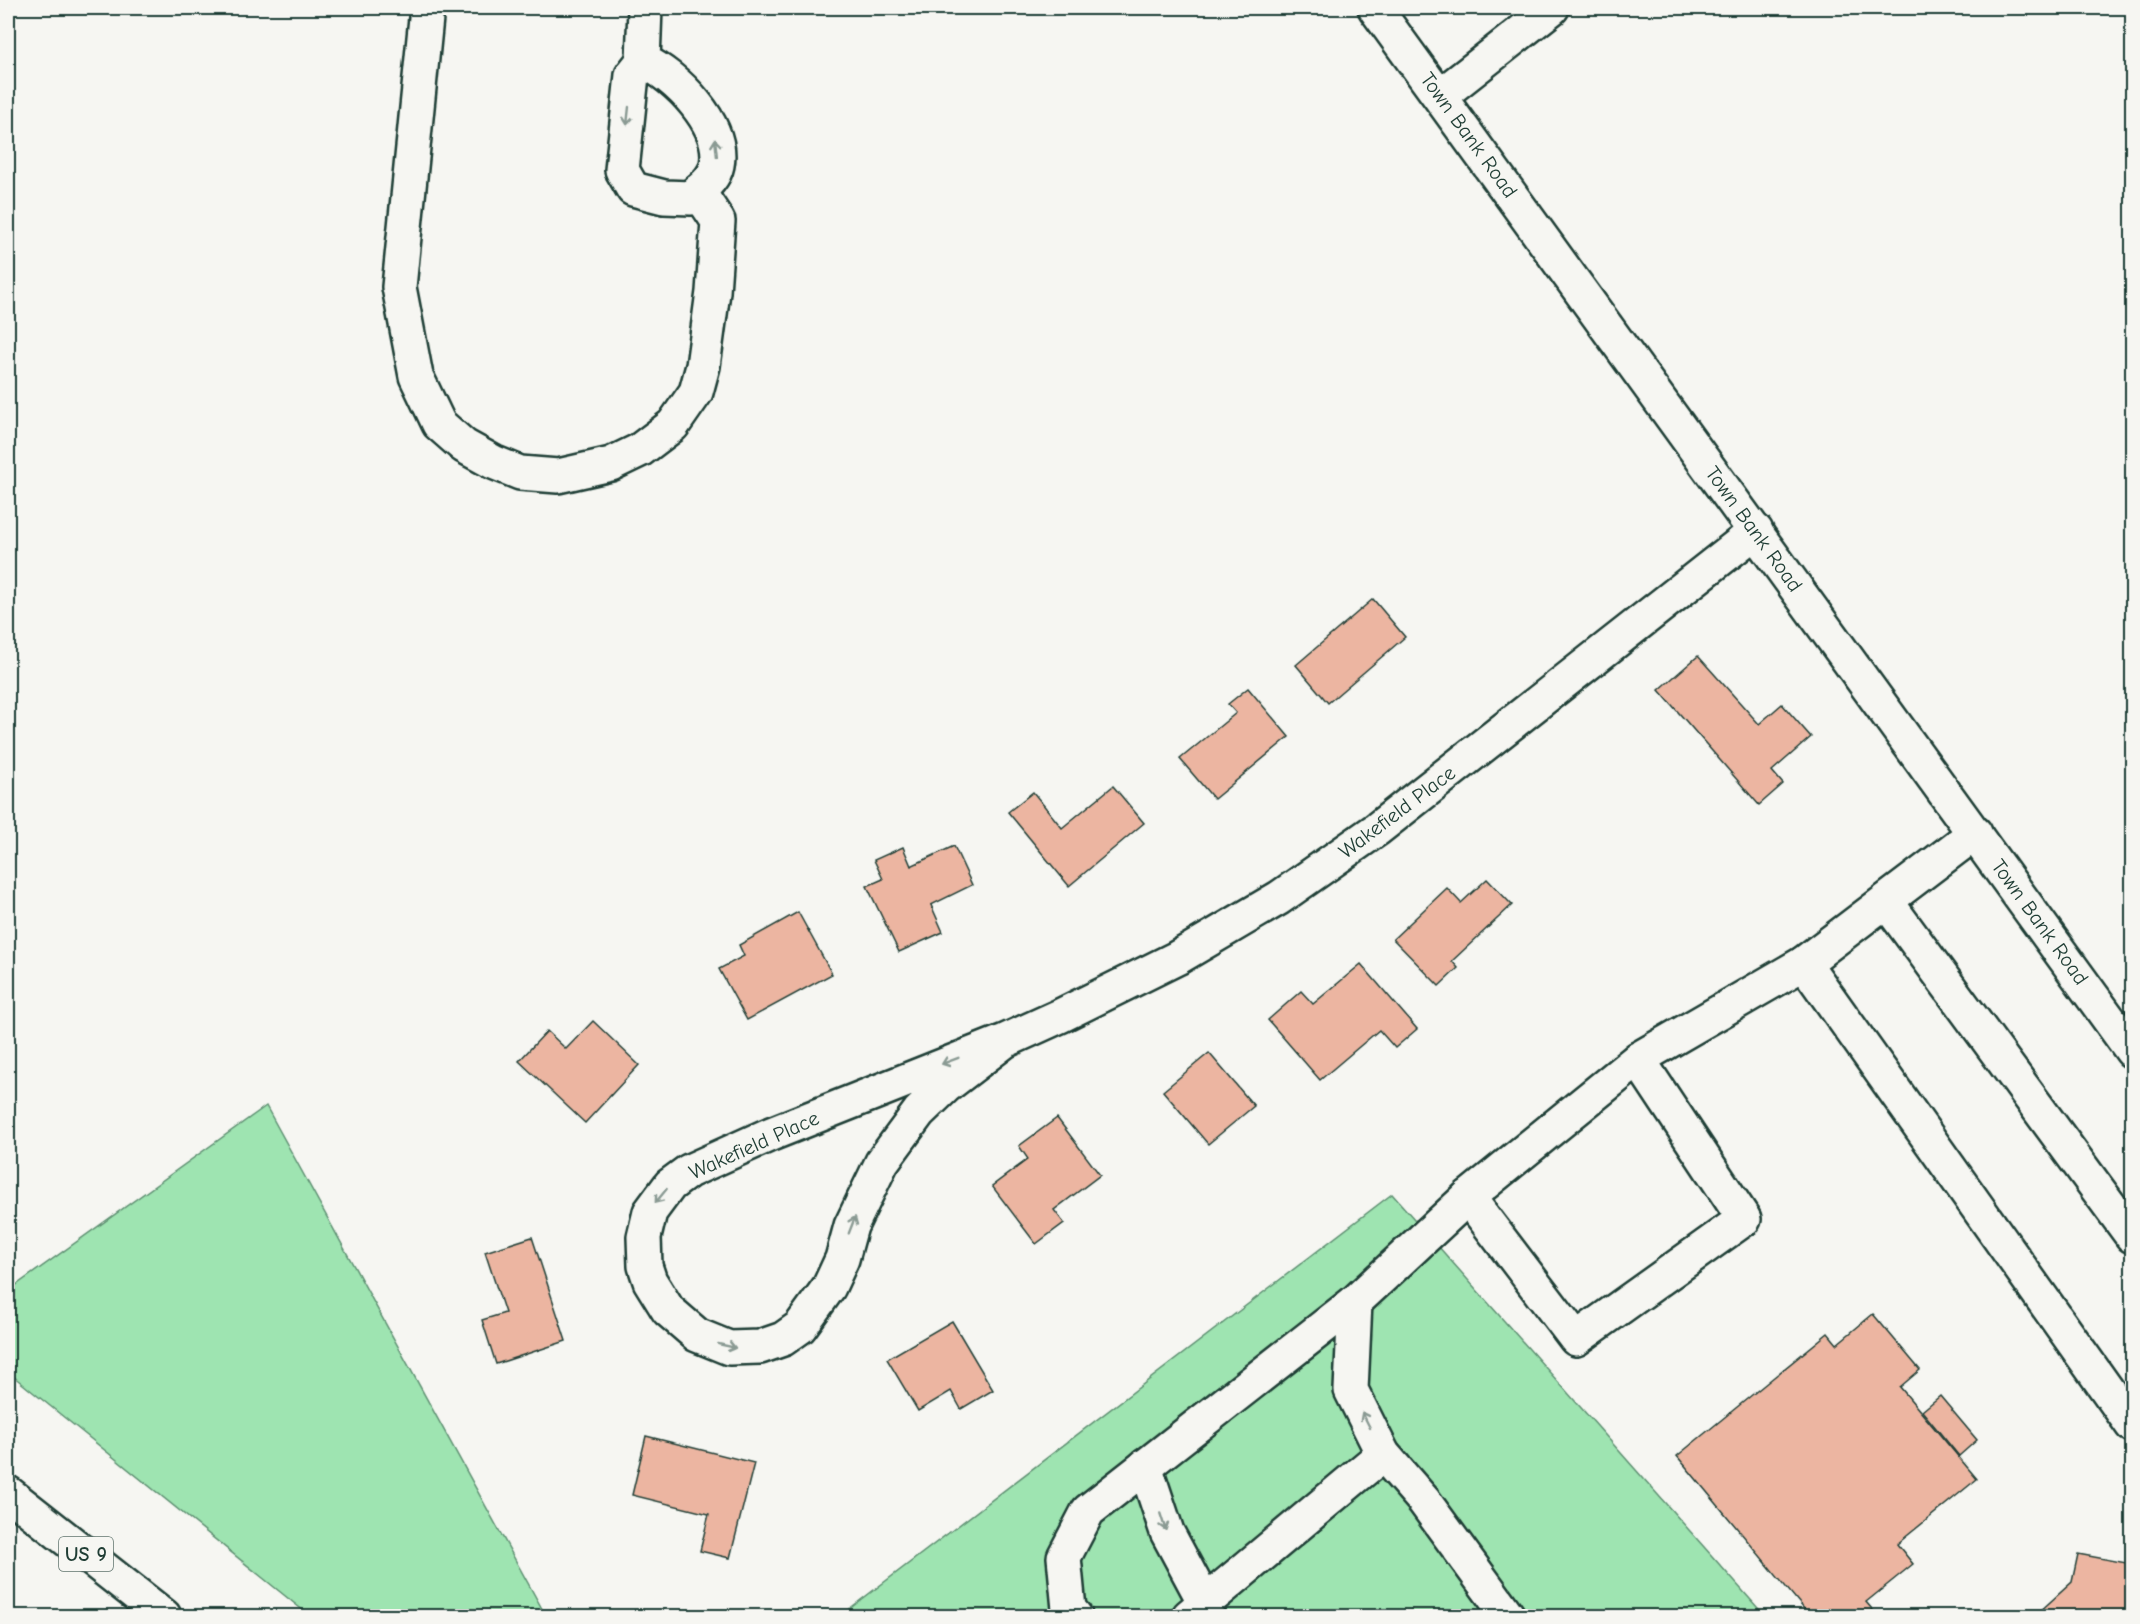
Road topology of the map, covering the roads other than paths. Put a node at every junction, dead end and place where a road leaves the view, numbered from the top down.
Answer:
1 (427, 8) edge
2 (645, 8) edge
3 (1375, 8) edge
4 (1552, 8) edge
5 (643, 61) junction
6 (1440, 96) junction
7 (698, 191) junction
8 (1756, 531) junction
9 (1975, 833) junction
10 (1886, 901) junction
11 (1804, 963) junction
12 (1005, 1041) junction
13 (2133, 1051) edge
14 (1638, 1059) junction
15 (1468, 1197) junction
16 (2133, 1236) edge
17 (1355, 1302) junction
18 (2133, 1425) edge
19 (1383, 1454) junction
20 (1145, 1466) junction
21 (8, 1494) edge
22 (1197, 1610) edge
23 (164, 1617) edge
24 (1075, 1617) edge
25 (1508, 1617) edge

1 - 7 main road
2 - 5 main road
3 - 6 main road, Town Bank Road
4 - 6 main road
7 -> 5 main road
5 -> 7 main road
6 - 8 main road, Town Bank Road
8 - 9 main road, Town Bank Road
8 - 12 main road, Wakefield Place
9 - 10 main road
9 - 13 main road, Town Bank Road
10 - 11 main road
10 - 16 main road
11 - 14 main road
11 - 18 main road
12 -> 12 main road, Wakefield Place
14 - 15 main road
14 - 15 main road
15 - 17 main road
19 -> 17 main road
17 - 20 main road
19 - 22 main road
19 - 25 main road
20 -> 22 main road
20 - 24 main road
21 - 23 main road, US 9

